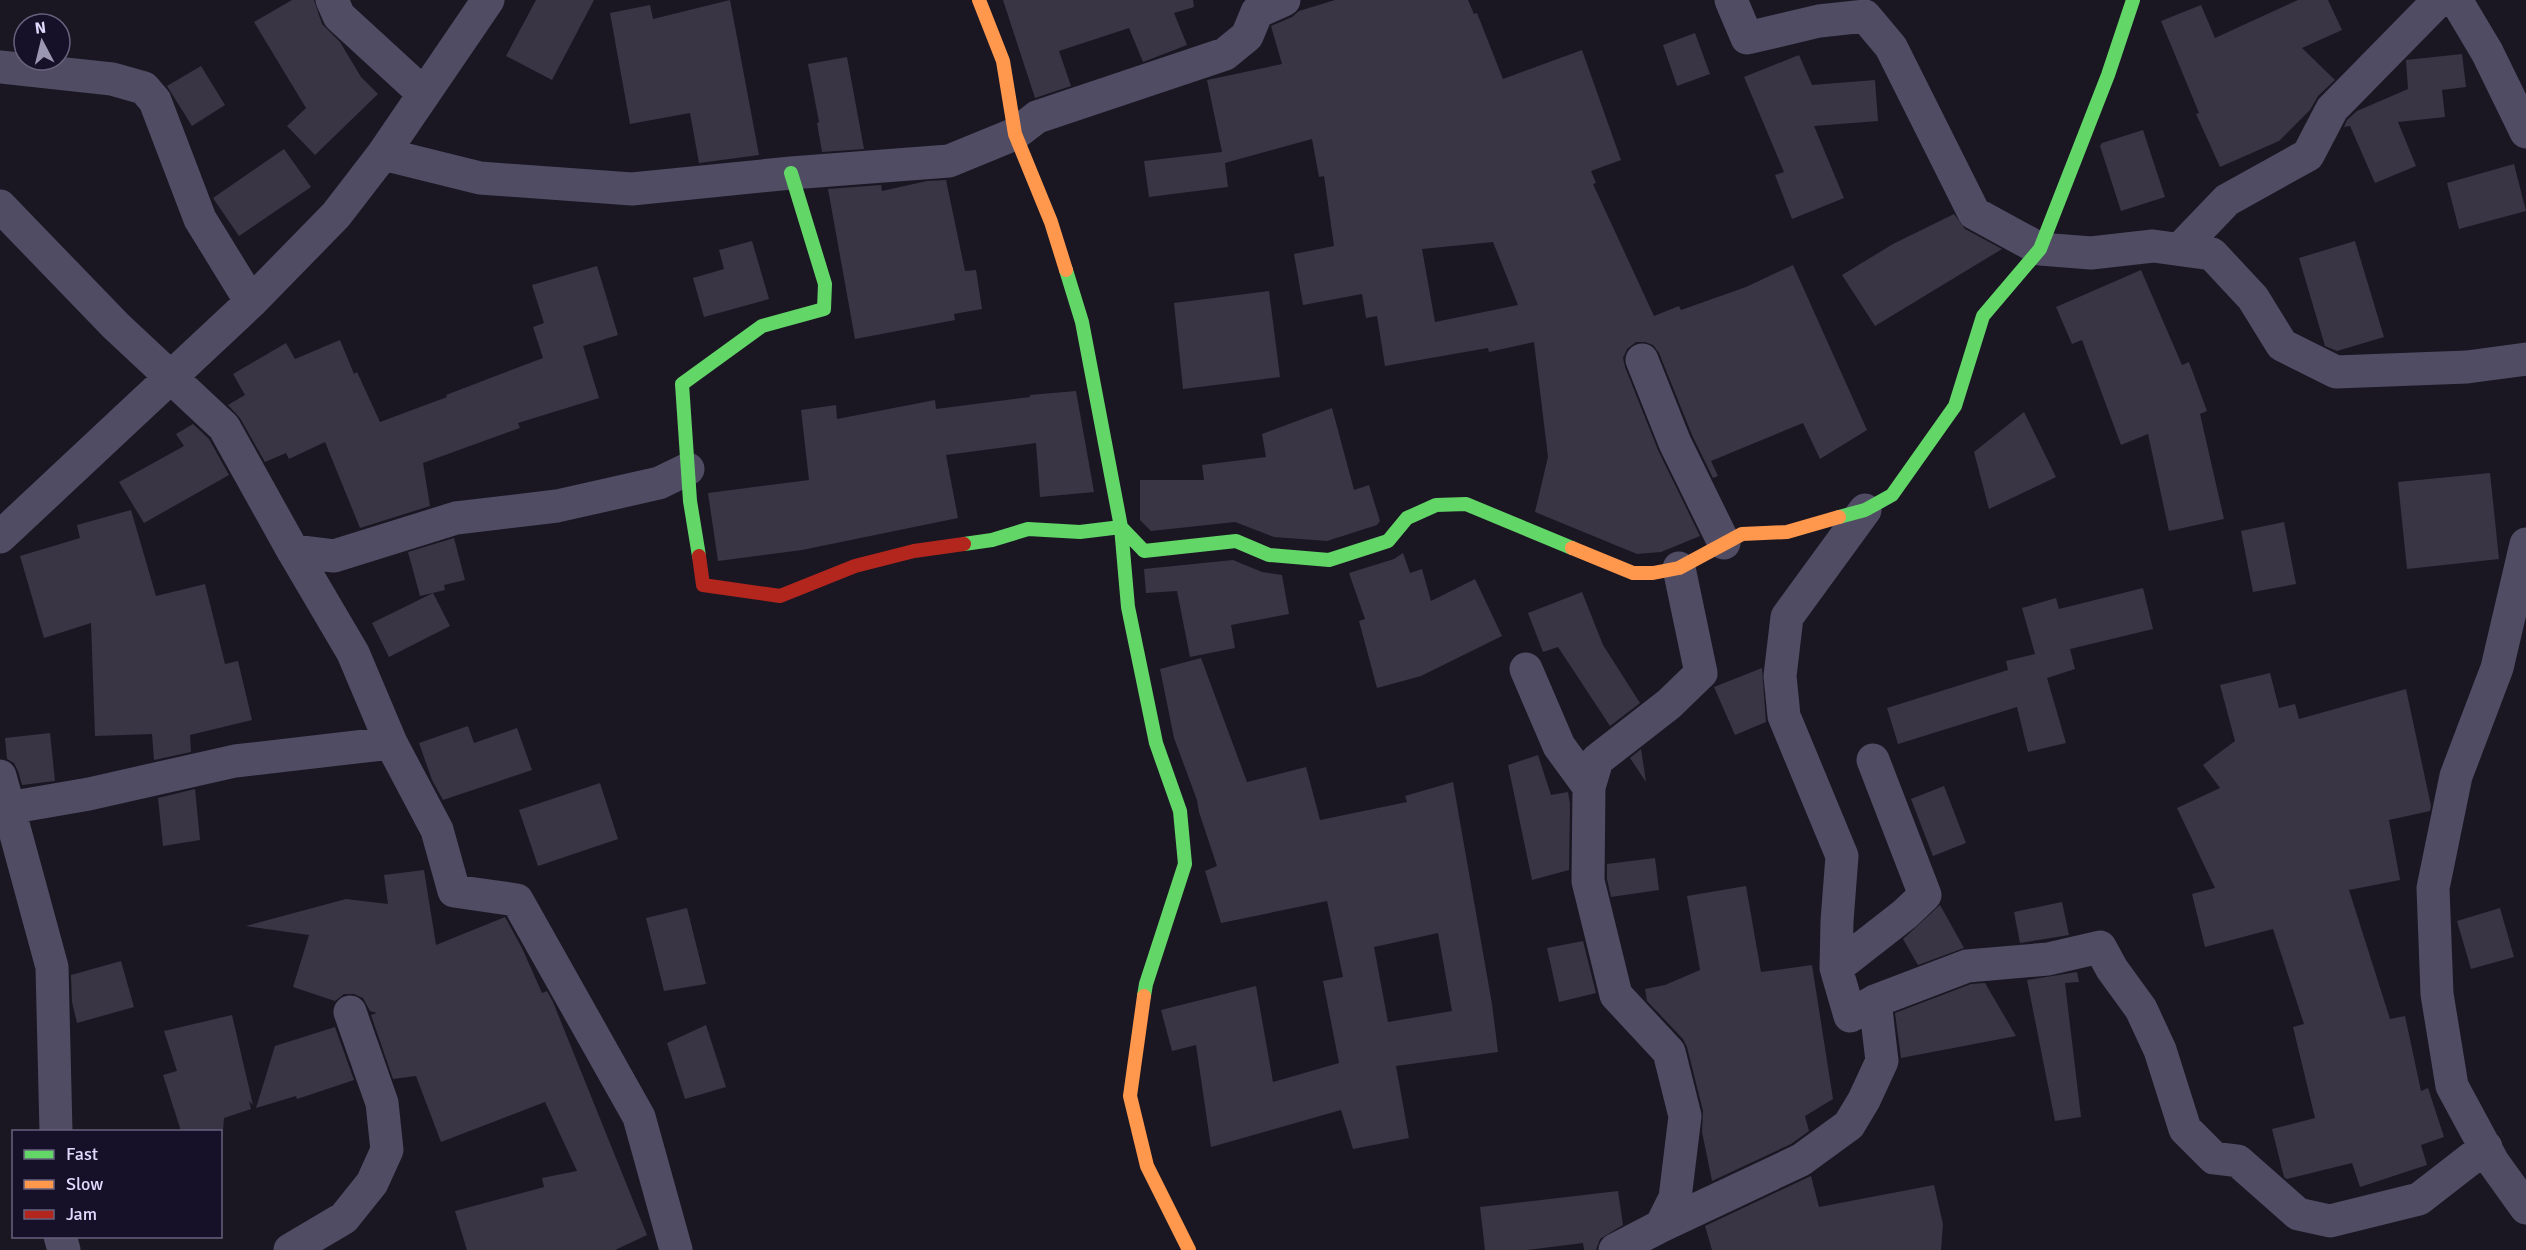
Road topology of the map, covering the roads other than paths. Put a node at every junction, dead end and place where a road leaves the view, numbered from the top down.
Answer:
1 (332, 0) edge
2 (488, 0) edge
3 (979, 0) edge
4 (1284, 0) edge
5 (1731, 0) edge
6 (2133, 0) edge
7 (2439, 0) edge
8 (2456, 0) edge
9 (0, 67) edge
10 (424, 94) junction
11 (2526, 132) edge
12 (1015, 134) junction
13 (383, 154) junction
14 (791, 173) junction
15 (0, 206) edge
16 (2040, 249) junction
17 (2180, 249) junction
18 (251, 302) junction
19 (2526, 359) edge
20 (1642, 360) dead end
21 (170, 377) junction
22 (688, 469) junction
23 (1865, 510) junction
24 (1121, 527) junction
25 (0, 537) edge
26 (1724, 543) junction
27 (2526, 544) edge
28 (293, 551) junction
29 (1679, 568) junction
30 (1526, 669) dead end
31 (391, 743) junction
32 (1873, 760) dead end
33 (0, 776) edge
34 (1589, 787) junction
35 (8, 808) junction
36 (1836, 968) junction
37 (1875, 1001) junction
38 (350, 1012) dead end
39 (56, 1130) edge
40 (2486, 1147) junction
41 (2526, 1208) edge
42 (1661, 1226) junction
43 (290, 1250) edge
44 (676, 1250) edge
45 (1189, 1250) edge
46 (1615, 1250) edge

1 - 10 street
2 - 10 street
3 - 12 street
4 - 12 street
5 - 16 street
6 - 16 street
7 - 17 street
8 - 11 street
9 - 18 street
10 - 13 street
12 - 14 street
12 - 24 street
13 - 14 street
13 - 18 street
14 - 22 street
15 - 21 street
16 - 17 street
16 - 23 street
17 - 19 street
18 - 21 street
20 - 26 street
21 - 25 street
21 - 28 street
22 - 24 street
22 - 28 street
23 - 26 street
23 - 36 street
24 - 29 street
24 - 45 street
26 - 29 street
27 - 40 street
28 - 31 street
29 - 34 street
30 - 34 street
31 - 35 street
31 - 44 street
32 - 36 street
33 - 35 street
34 - 42 street
35 - 39 street
36 - 37 street
37 - 40 street
37 - 42 street
38 - 43 street
40 - 41 street
42 - 46 street

